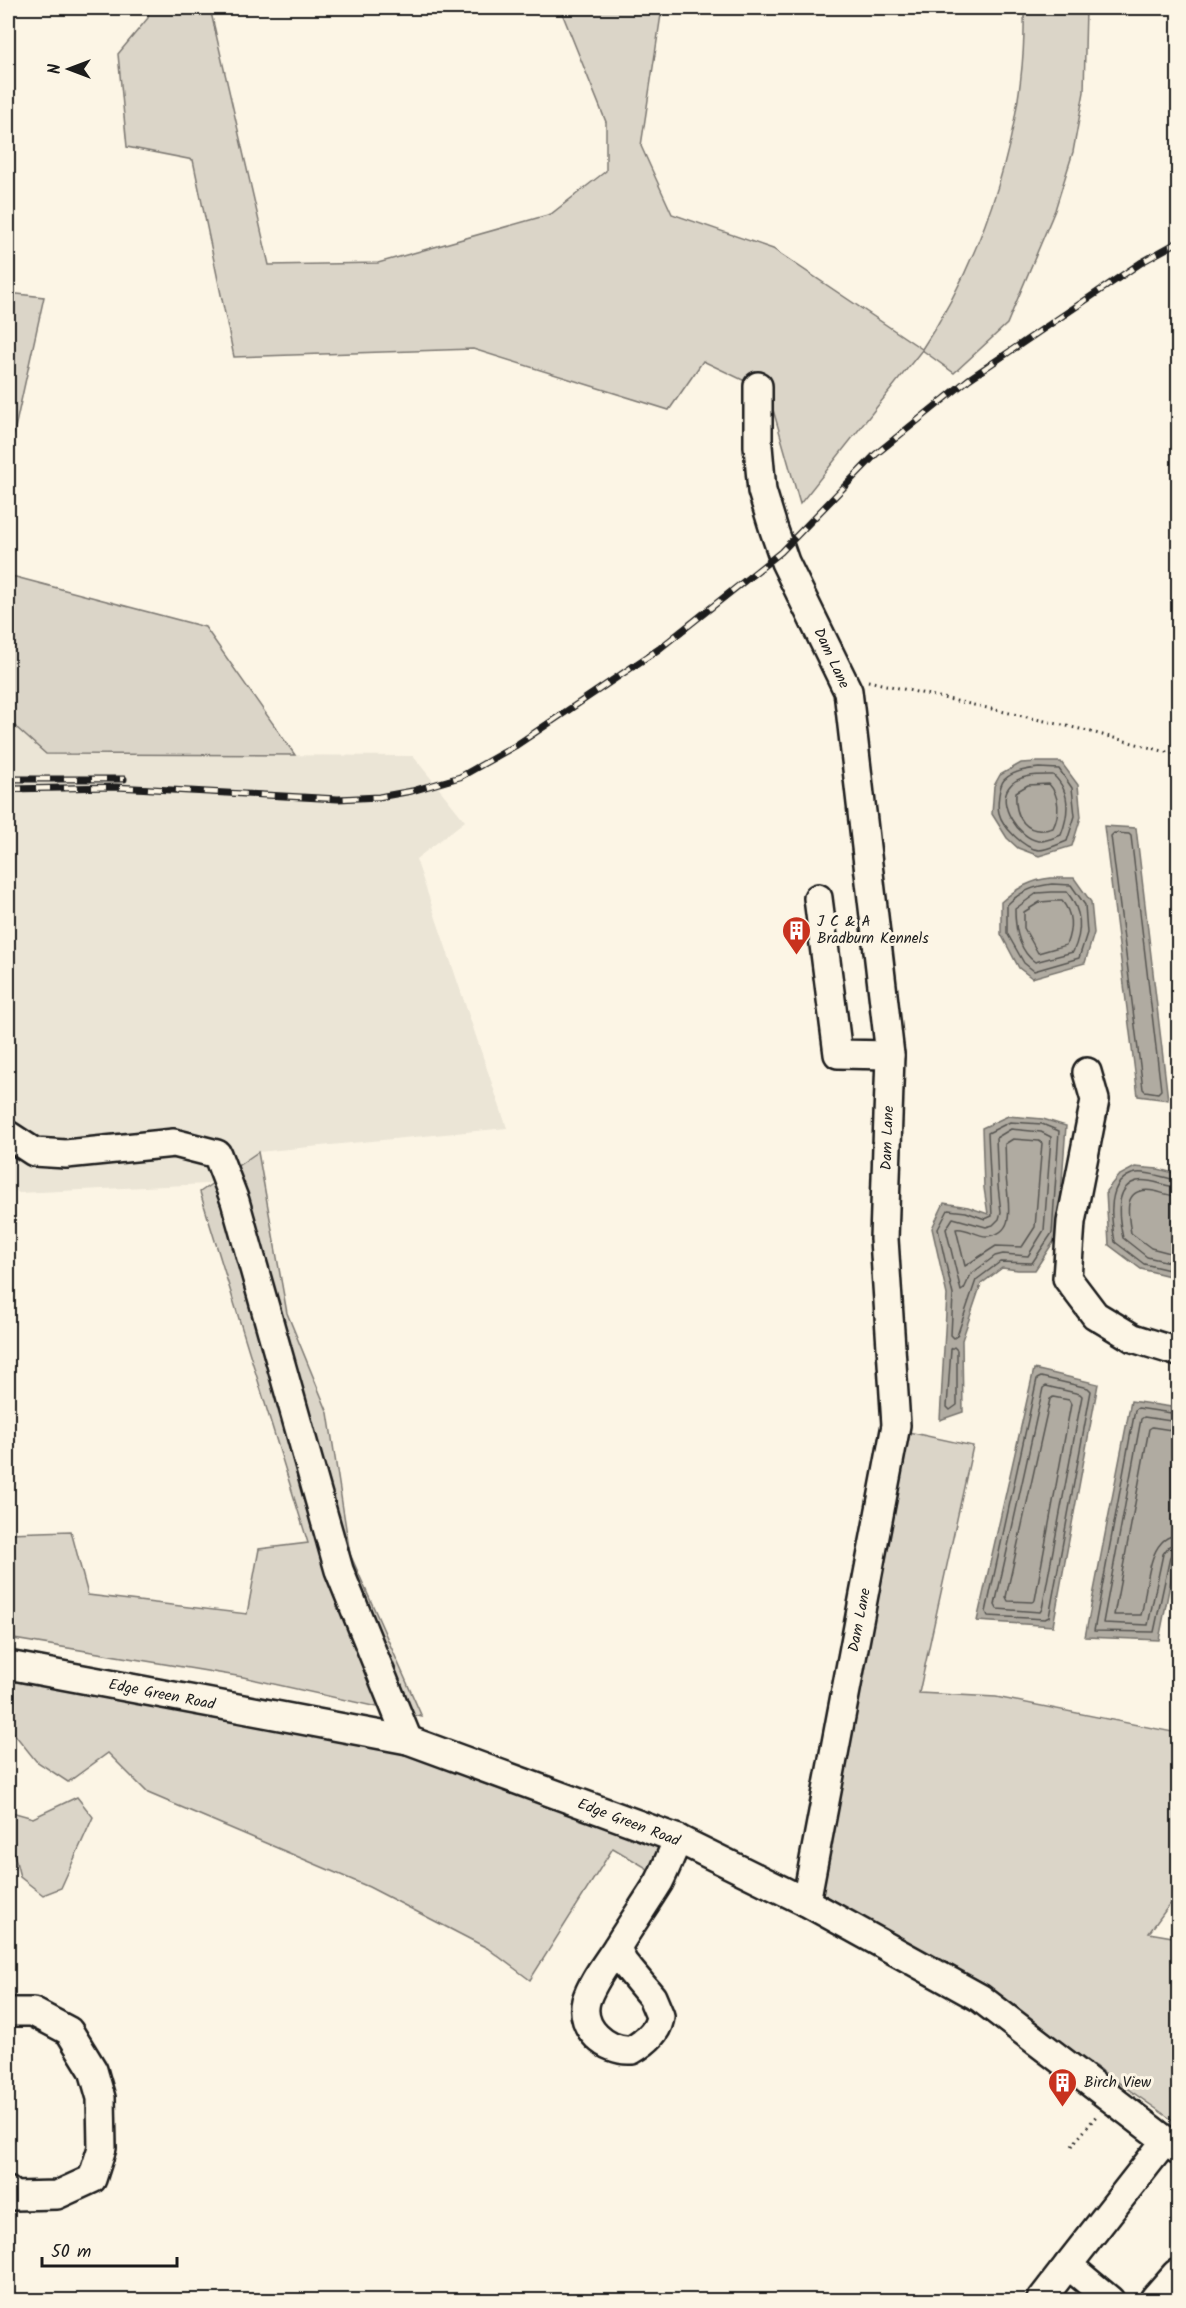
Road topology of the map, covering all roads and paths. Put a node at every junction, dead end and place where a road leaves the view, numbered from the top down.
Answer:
1 (758, 386) dead end
2 (842, 675) junction
3 (1179, 755) edge
4 (818, 898) dead end
5 (890, 1055) junction
6 (1087, 1072) dead end
7 (8, 1135) edge
8 (1179, 1352) edge
9 (8, 1665) edge
10 (408, 1740) junction
11 (678, 1839) junction
12 (806, 1902) junction
13 (617, 1947) dead end
14 (8, 2012) edge
15 (1111, 2097) junction
16 (1172, 2145) edge
17 (1072, 2146) dead end
18 (8, 2191) edge
19 (1068, 2265) junction
20 (1179, 2276) edge
21 (1041, 2301) edge
22 (1110, 2301) edge
23 (1157, 2301) edge

1 - 2 street, Dam Lane
2 - 3 path
2 - 5 street, Dam Lane
4 - 5 street
5 - 12 street, Dam Lane
6 - 8 street
7 - 10 street
9 - 10 street, Edge Green Road
10 - 11 street, Edge Green Road
11 - 12 street, Edge Green Road
11 - 13 street
12 - 15 street, Edge Green Road
14 - 18 street
15 - 16 street, Edge Green Road
15 - 17 path
16 - 19 street
19 - 21 street
19 - 22 street
20 - 23 main road

